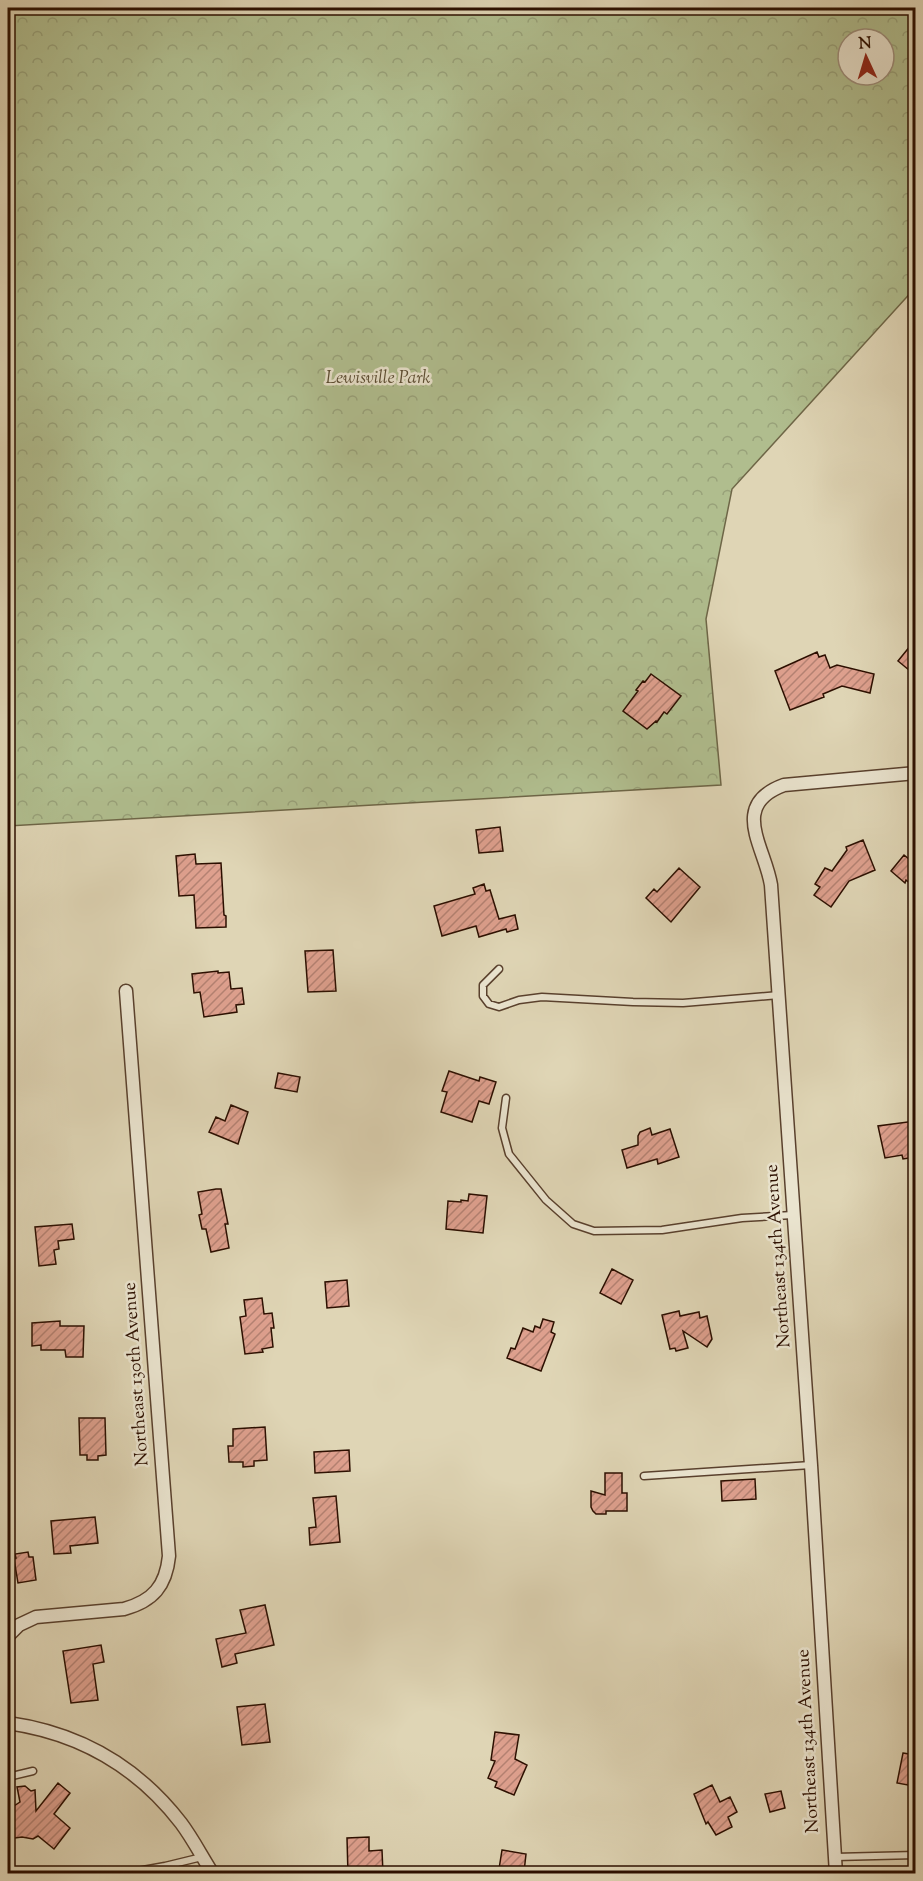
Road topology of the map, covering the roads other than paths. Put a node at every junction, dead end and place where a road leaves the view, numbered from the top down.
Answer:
1 (915, 773) edge
2 (499, 969) dead end
3 (126, 992) dead end
4 (778, 995) junction
5 (506, 1098) dead end
6 (794, 1215) junction
7 (811, 1465) junction
8 (645, 1476) dead end
9 (8, 1636) edge
10 (8, 1723) edge
11 (33, 1771) dead end
12 (8, 1778) edge
13 (915, 1855) edge
14 (202, 1857) junction
15 (834, 1857) junction
16 (121, 1874) edge
17 (213, 1874) edge
18 (836, 1874) edge

1 - 4 street, Northeast 134th Avenue
2 - 4 lane
3 - 9 street, Northeast 130th Avenue
4 - 6 street, Northeast 134th Avenue
5 - 6 lane
6 - 7 street, Northeast 134th Avenue
7 - 8 lane
7 - 15 street, Northeast 134th Avenue
10 - 14 street
11 - 12 lane
13 - 15 lane
14 - 16 lane
14 - 17 street
15 - 18 street, Northeast 134th Avenue

